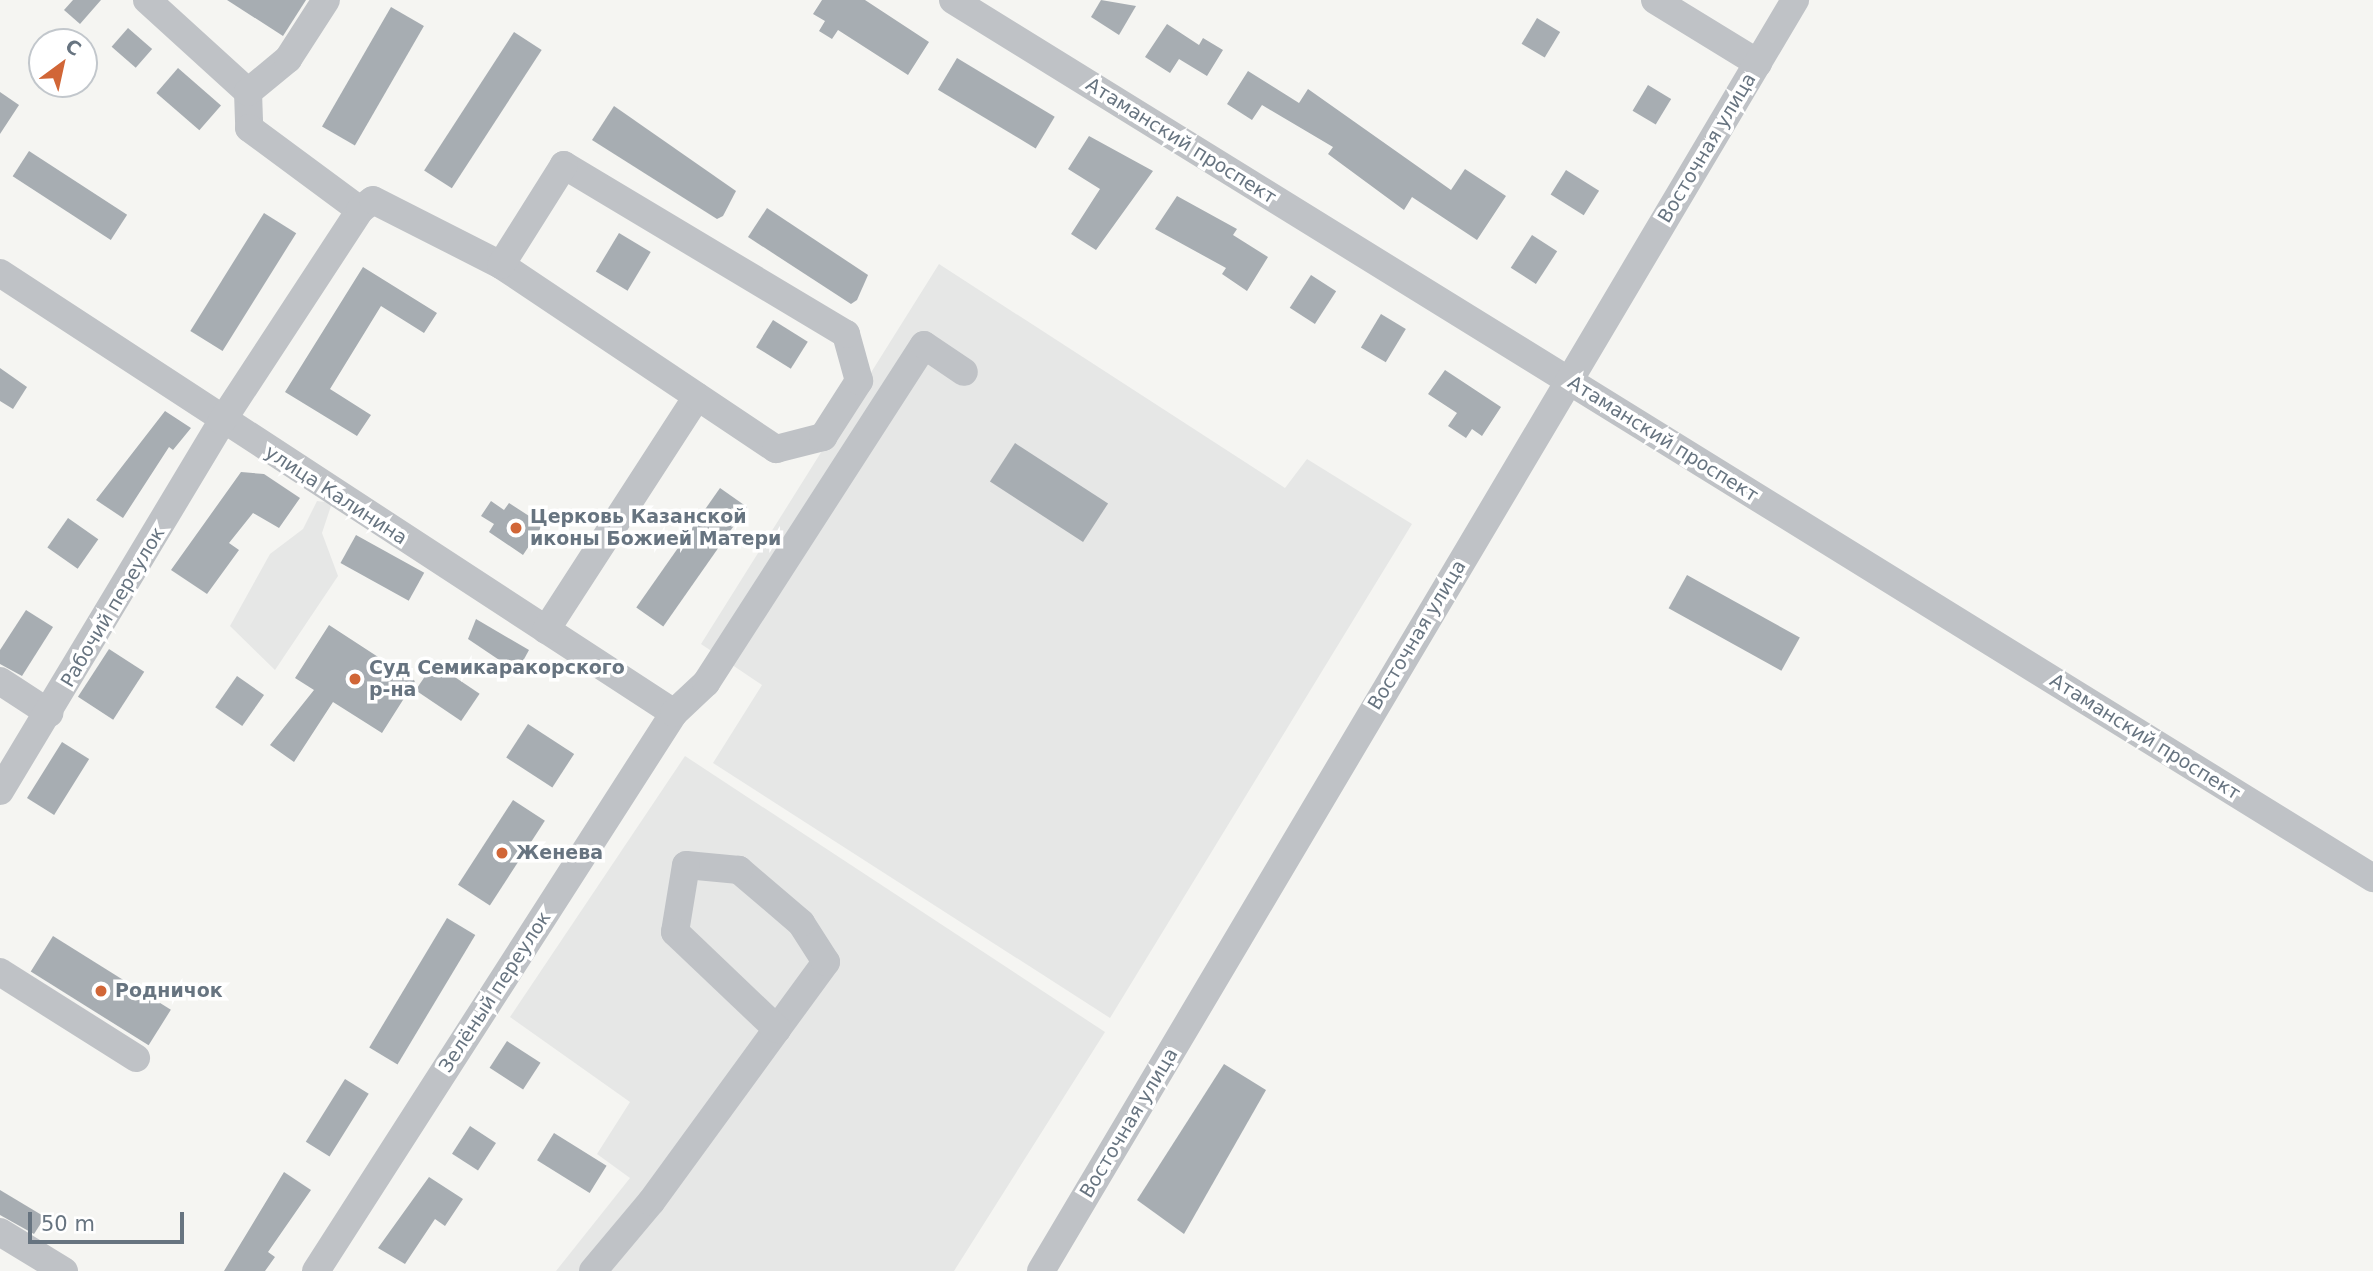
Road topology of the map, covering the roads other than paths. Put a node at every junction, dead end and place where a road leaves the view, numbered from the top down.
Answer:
1 (147, 0) edge
2 (326, 0) edge
3 (953, 0) edge
4 (1655, 0) edge
5 (1795, 0) edge
6 (1758, 63) junction
7 (248, 92) junction
8 (360, 210) junction
9 (500, 265) junction
10 (0, 273) edge
11 (964, 372) dead end
12 (1568, 380) junction
13 (697, 397) junction
14 (222, 421) junction
15 (546, 630) junction
16 (0, 681) edge
17 (49, 713) junction
18 (674, 713) junction
19 (0, 791) edge
20 (2373, 878) edge
21 (0, 972) edge
22 (777, 1029) junction
23 (136, 1058) dead end
24 (0, 1232) edge
25 (58, 1269) edge
26 (316, 1271) edge
27 (593, 1271) edge
28 (1041, 1271) edge

1 - 7 street
2 - 7 street
3 - 12 street, Атаманский проспект
4 - 6 street
5 - 6 street, Восточная улица
6 - 12 street, Восточная улица
7 - 8 street
8 - 9 street
8 - 14 street, Рабочий переулок
9 - 13 street
9 - 13 street
10 - 14 street, улица Калинина
11 - 18 street, Зелёный переулок
12 - 20 street, Атаманский проспект
12 - 28 street, Восточная улица
13 - 15 street
14 - 15 street, улица Калинина
14 - 17 street, Рабочий переулок
15 - 18 street, улица Калинина
16 - 17 street
17 - 19 street, Рабочий переулок
18 - 26 street, Зелёный переулок
21 - 23 street
22 - 22 street
22 - 27 street
24 - 25 street

